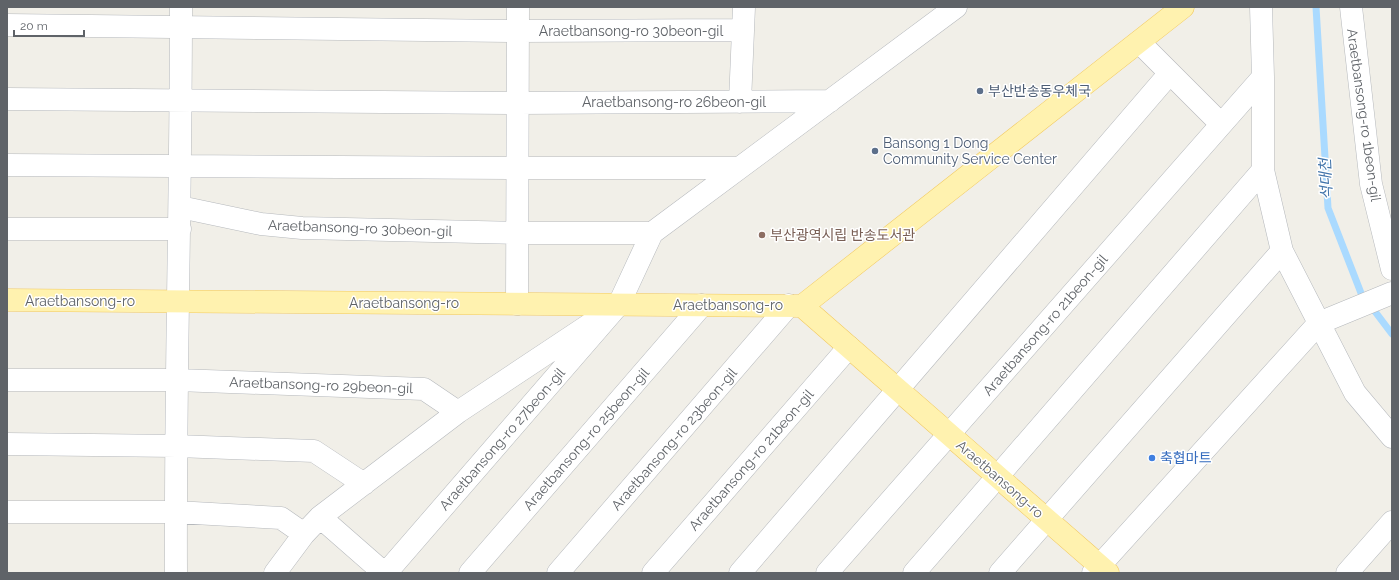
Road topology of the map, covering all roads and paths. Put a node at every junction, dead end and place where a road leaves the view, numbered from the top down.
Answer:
1 (518, 7) edge
2 (744, 7) edge
3 (956, 7) edge
4 (1183, 7) edge
5 (1261, 7) edge
6 (1351, 7) edge
7 (181, 18) edge
8 (7, 25) edge
9 (743, 30) junction
10 (518, 31) junction
11 (1139, 42) junction
12 (1170, 73) junction
13 (1263, 77) junction
14 (7, 99) edge
15 (181, 100) junction
16 (830, 101) junction
17 (740, 102) junction
18 (518, 103) junction
19 (1221, 124) junction
20 (7, 165) edge
21 (181, 166) junction
22 (517, 168) junction
23 (740, 168) junction
24 (1263, 170) junction
25 (180, 207) junction
26 (7, 229) edge
27 (180, 229) junction
28 (517, 232) junction
29 (652, 233) junction
30 (1282, 251) junction
31 (1392, 269) edge
32 (1392, 293) edge
33 (7, 300) edge
34 (179, 302) junction
35 (517, 304) junction
36 (619, 304) junction
37 (702, 305) junction
38 (796, 306) junction
39 (1325, 320) junction
40 (849, 347) junction
41 (7, 380) edge
42 (177, 380) junction
43 (898, 389) junction
44 (458, 412) junction
45 (949, 434) junction
46 (1392, 437) edge
47 (7, 444) edge
48 (177, 446) junction
49 (998, 476) junction
50 (364, 484) junction
51 (7, 512) edge
52 (176, 512) junction
53 (320, 517) junction
54 (1047, 519) junction
55 (1392, 522) edge
56 (304, 534) junction
57 (1101, 571) edge
58 (176, 573) edge
59 (275, 573) edge
60 (385, 573) edge
61 (470, 573) edge
62 (558, 573) edge
63 (653, 573) edge
64 (740, 573) edge
65 (827, 573) edge
66 (914, 573) edge
67 (1000, 573) edge
68 (1347, 573) edge

1 - 10 street, Araetbansong-ro 30beon-gil
2 - 9 street
3 - 16 street
4 - 11 main road, Araetbansong-ro
5 - 13 street
6 - 31 street, Araetbansong-ro 1beon-gil
7 - 8 street, Araetbansong-ro 30beon-gil
7 - 10 street, Araetbansong-ro 30beon-gil
7 - 15 street
9 - 10 street, Araetbansong-ro 30beon-gil
9 - 17 street
10 - 18 street, Araetbansong-ro 30beon-gil
11 - 12 street
11 - 38 main road, Araetbansong-ro
12 - 19 street
12 - 43 street
13 - 19 street, Araetbansong-ro 21beon-gil
13 - 24 street
14 - 15 street
15 - 18 street
15 - 21 street
16 - 17 street, Araetbansong-ro 26beon-gil
16 - 23 street
17 - 18 street, Araetbansong-ro 26beon-gil
18 - 22 street, Araetbansong-ro 30beon-gil
19 - 45 street, Araetbansong-ro 21beon-gil
20 - 21 street
21 - 22 street
21 - 25 street
22 - 23 street
22 - 28 street, Araetbansong-ro 30beon-gil
23 - 29 street
24 - 30 street
24 - 49 street
25 - 27 street
25 - 28 street, Araetbansong-ro 30beon-gil
26 - 27 street
27 - 34 street
28 - 29 street
28 - 35 street, Araetbansong-ro 30beon-gil
29 - 36 street
30 - 39 street
30 - 54 street
32 - 39 street
33 - 34 main road, Araetbansong-ro
34 - 35 main road, Araetbansong-ro
34 - 42 street
35 - 36 main road, Araetbansong-ro
36 - 37 main road, Araetbansong-ro
36 - 44 street
36 - 60 street, Araetbansong-ro 27beon-gil
37 - 38 main road, Araetbansong-ro
37 - 61 street, Araetbansong-ro 25beon-gil
38 - 40 main road, Araetbansong-ro
38 - 62 street, Araetbansong-ro 23beon-gil
39 - 46 street
39 - 57 street
40 - 43 main road, Araetbansong-ro
40 - 63 street, Araetbansong-ro 21beon-gil
41 - 42 street, Araetbansong-ro 29beon-gil
42 - 44 street, Araetbansong-ro 29beon-gil
42 - 48 street
43 - 45 main road, Araetbansong-ro
43 - 64 street
44 - 50 street
45 - 49 main road, Araetbansong-ro
45 - 65 street, Araetbansong-ro 21beon-gil
47 - 48 street
48 - 50 street
48 - 52 street
49 - 54 main road, Araetbansong-ro
49 - 66 street
50 - 53 street
51 - 52 street
52 - 56 street
52 - 58 street
53 - 56 street
53 - 60 street
54 - 57 main road, Araetbansong-ro
54 - 67 street
55 - 68 street
56 - 59 street

